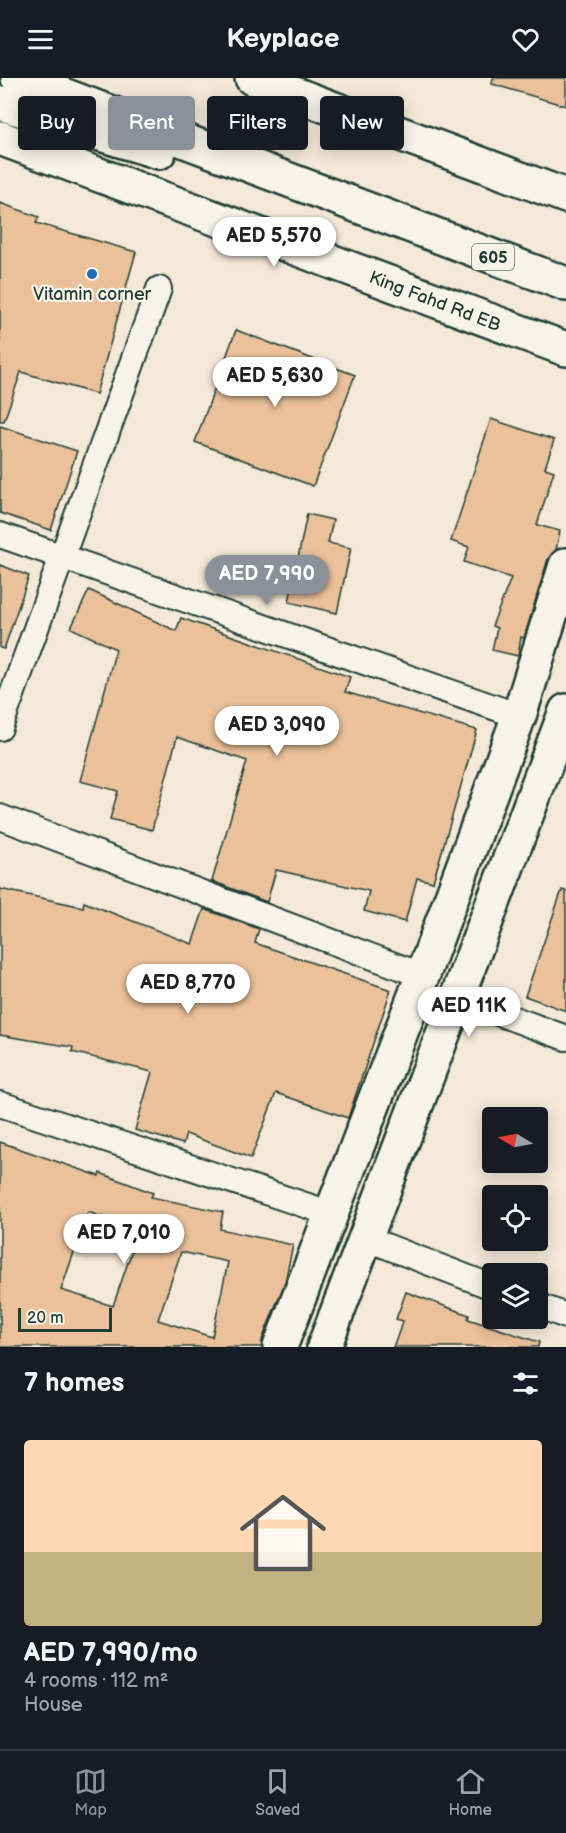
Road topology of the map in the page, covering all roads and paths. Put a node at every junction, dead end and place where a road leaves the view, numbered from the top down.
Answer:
1 (18, 78) edge
2 (252, 78) edge
3 (278, 78) edge
4 (0, 104) edge
5 (0, 138) edge
6 (455, 154) junction
7 (566, 196) edge
8 (420, 229) junction
9 (566, 284) edge
10 (159, 289) dead end
11 (553, 345) edge
12 (566, 362) edge
13 (0, 535) edge
14 (62, 556) junction
15 (566, 565) edge
16 (519, 716) junction
17 (0, 728) edge
18 (563, 728) edge
19 (0, 817) edge
20 (419, 984) junction
21 (455, 1002) junction
22 (566, 1038) edge
23 (0, 1104) edge
24 (332, 1214) junction
25 (365, 1238) junction
26 (482, 1283) edge
27 (548, 1309) edge
28 (566, 1316) edge
29 (280, 1347) edge
30 (324, 1347) edge

1 - 8 main road, 605
2 - 6 main road
3 - 6 main road
4 - 8 main road
5 - 11 main road, King Fahd Rd EB
6 - 7 main road
8 - 9 main road, 605
10 - 14 street
11 - 12 main road, King Fahd Rd EB
13 - 14 street
14 - 16 street
14 - 17 street
15 - 16 main road
16 - 20 main road
18 - 21 main road
19 - 20 street
20 - 21 street
20 - 24 main road
21 - 22 street
21 - 25 main road
23 - 24 street
24 - 29 main road
25 - 26 street
25 - 30 main road
27 - 28 street

